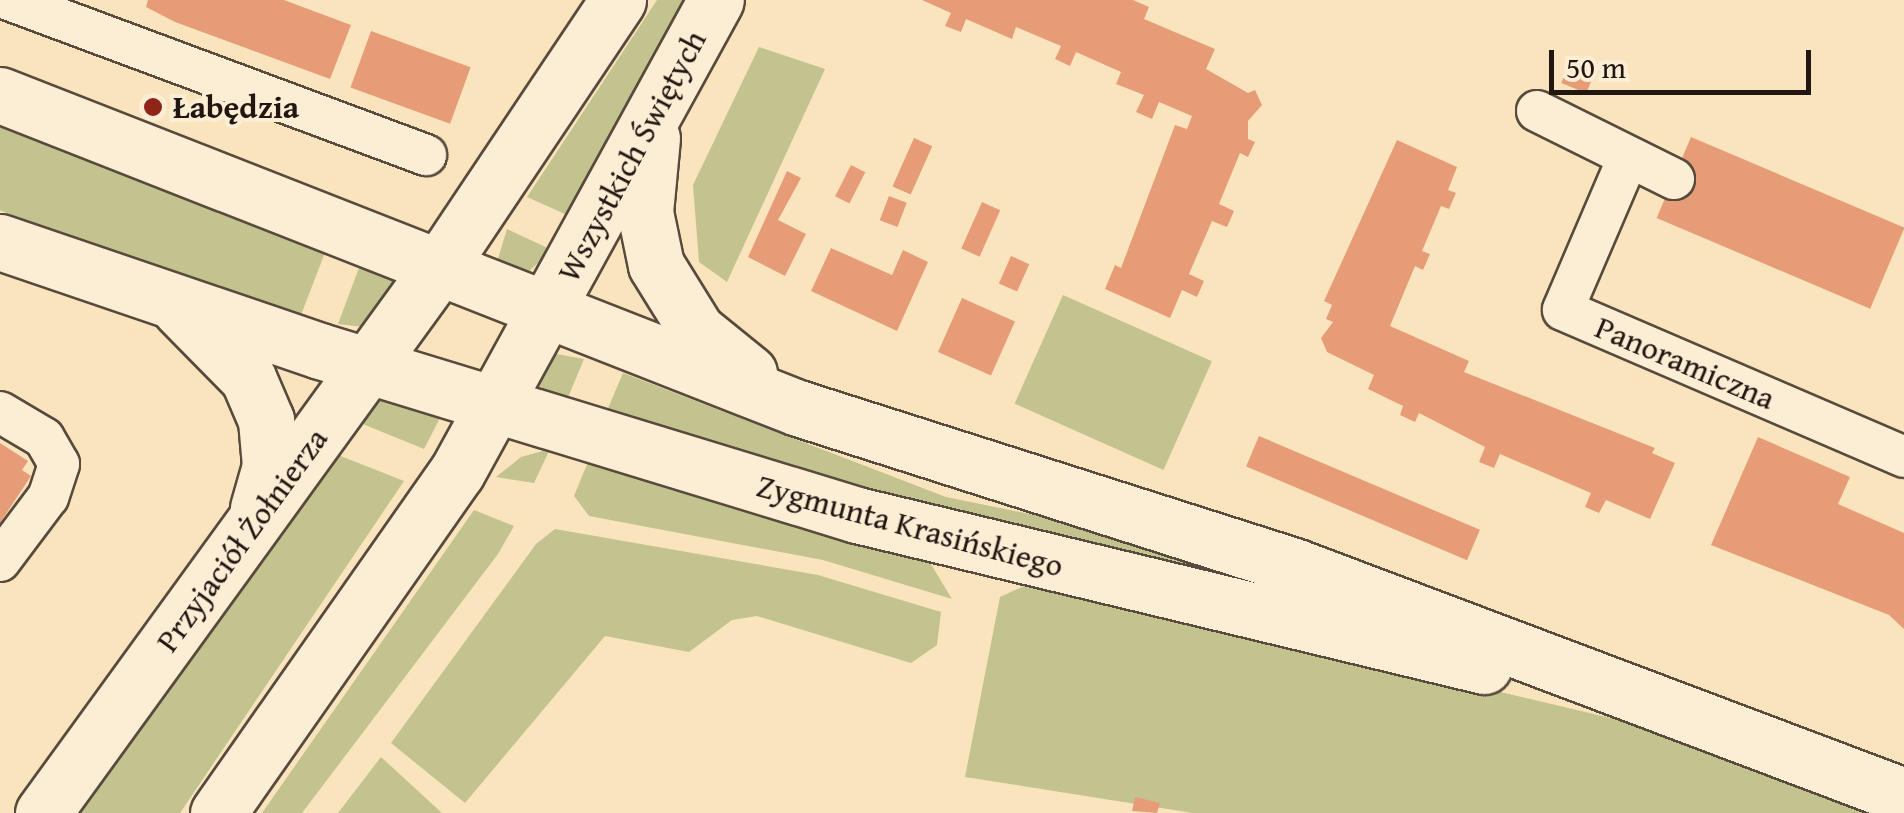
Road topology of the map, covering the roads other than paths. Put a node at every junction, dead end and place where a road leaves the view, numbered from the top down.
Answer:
1 (9, 0) edge
2 (618, 0) edge
3 (716, 0) edge
4 (674, 78) junction
5 (0, 95) edge
6 (1537, 111) dead end
7 (426, 155) dead end
8 (1628, 158) junction
9 (1674, 179) dead end
10 (0, 242) edge
11 (440, 266) junction
12 (170, 301) junction
13 (549, 312) junction
14 (368, 366) junction
15 (496, 406) junction
16 (798, 408) junction
17 (0, 412) edge
18 (1904, 457) edge
19 (244, 538) junction
20 (0, 561) edge
21 (1663, 706) junction
22 (1904, 796) edge
23 (44, 813) edge
24 (218, 813) edge

1 - 7 street
2 - 11 street
3 - 4 street, Wszystkich Świętych
4 - 13 street, Wszystkich Świętych
4 - 16 street, Zygmunta Krasińskiego
5 - 11 street, Zygmunta Krasińskiego
6 - 8 street
8 - 9 street
8 - 18 street, Panoramiczna
10 - 12 street, Zygmunta Krasińskiego
11 - 13 street, Zygmunta Krasińskiego
11 - 14 street, Przyjaciół Żołnierza
12 - 14 street, Zygmunta Krasińskiego
12 - 19 street, Zygmunta Krasińskiego
13 - 15 street
13 - 16 street, Zygmunta Krasińskiego
14 - 15 street, Zygmunta Krasińskiego
14 - 19 street, Przyjaciół Żołnierza
15 - 21 street, Zygmunta Krasińskiego
15 - 24 street
16 - 21 street, Zygmunta Krasińskiego
17 - 20 street
19 - 23 street, Przyjaciół Żołnierza
21 - 22 street, Zygmunta Krasińskiego

